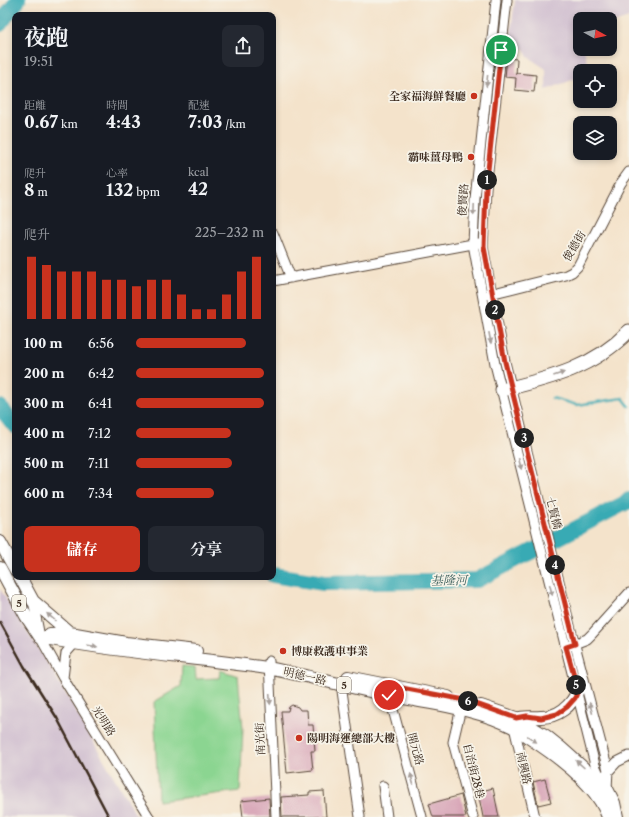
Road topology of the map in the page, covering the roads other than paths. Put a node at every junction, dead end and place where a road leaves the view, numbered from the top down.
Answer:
1 (496, 0) edge
2 (507, 0) edge
3 (629, 172) edge
4 (276, 240) edge
5 (484, 242) junction
6 (473, 244) junction
7 (291, 278) junction
8 (276, 280) edge
9 (487, 295) junction
10 (629, 332) edge
11 (510, 392) junction
12 (0, 542) edge
13 (12, 564) edge
14 (0, 568) edge
15 (22, 580) edge
16 (629, 593) edge
17 (33, 601) junction
18 (40, 637) junction
19 (72, 638) junction
20 (570, 646) junction
21 (268, 664) junction
22 (63, 678) junction
23 (341, 684) junction
24 (578, 690) junction
25 (390, 691) junction
26 (461, 708) junction
27 (515, 723) junction
28 (629, 756) edge
29 (608, 770) junction
30 (383, 786) dead end
31 (601, 789) junction
32 (149, 817) edge
33 (276, 817) edge
34 (360, 817) edge
35 (387, 817) edge
36 (422, 817) edge
37 (473, 817) edge
38 (535, 817) edge
39 (608, 817) edge
40 (617, 817) edge

1 -> 6 street, 俊賢路
2 - 5 street, 俊賢路
3 - 9 street, 俊德街
4 - 7 street
5 - 6 street
5 - 9 street, 俊賢路
6 - 7 street
6 - 9 street, 俊賢路
7 - 8 street
9 - 11 street, 俊賢路
11 -> 10 highway
11 - 20 street, 七賢橋
12 - 13 main road
14 - 18 main road, 5
15 - 17 main road, 5
16 - 20 street
17 - 18 street, 光明路
19 -> 17 main road
18 - 19 main road, 5
18 - 22 street, 光明路
19 - 21 main road, 明德一路 / 5
19 - 22 street
20 - 24 street
29 -> 20 street
21 - 23 main road, 明德一路 / 5
21 - 25 main road, 明德一路 / 5
21 -> 33 street, 南光街
22 - 32 street, 光明路
23 - 25 main road, 明德一路 / 5
23 - 34 street
24 - 27 main road
24 - 31 street
25 - 26 main road, 明德一路 / 5
25 - 27 main road, 明德一路 / 5
36 -> 25 street, 開元路
26 - 27 main road, 明德一路 / 5
26 - 37 street, 自治街28巷
27 - 31 main road, 明德一路 / 5
27 - 38 street, 南興路
28 - 29 street
29 - 31 street
30 - 35 street
31 - 39 main road, 明德一路 / 5
31 - 40 main road, 明德一路 / 5

